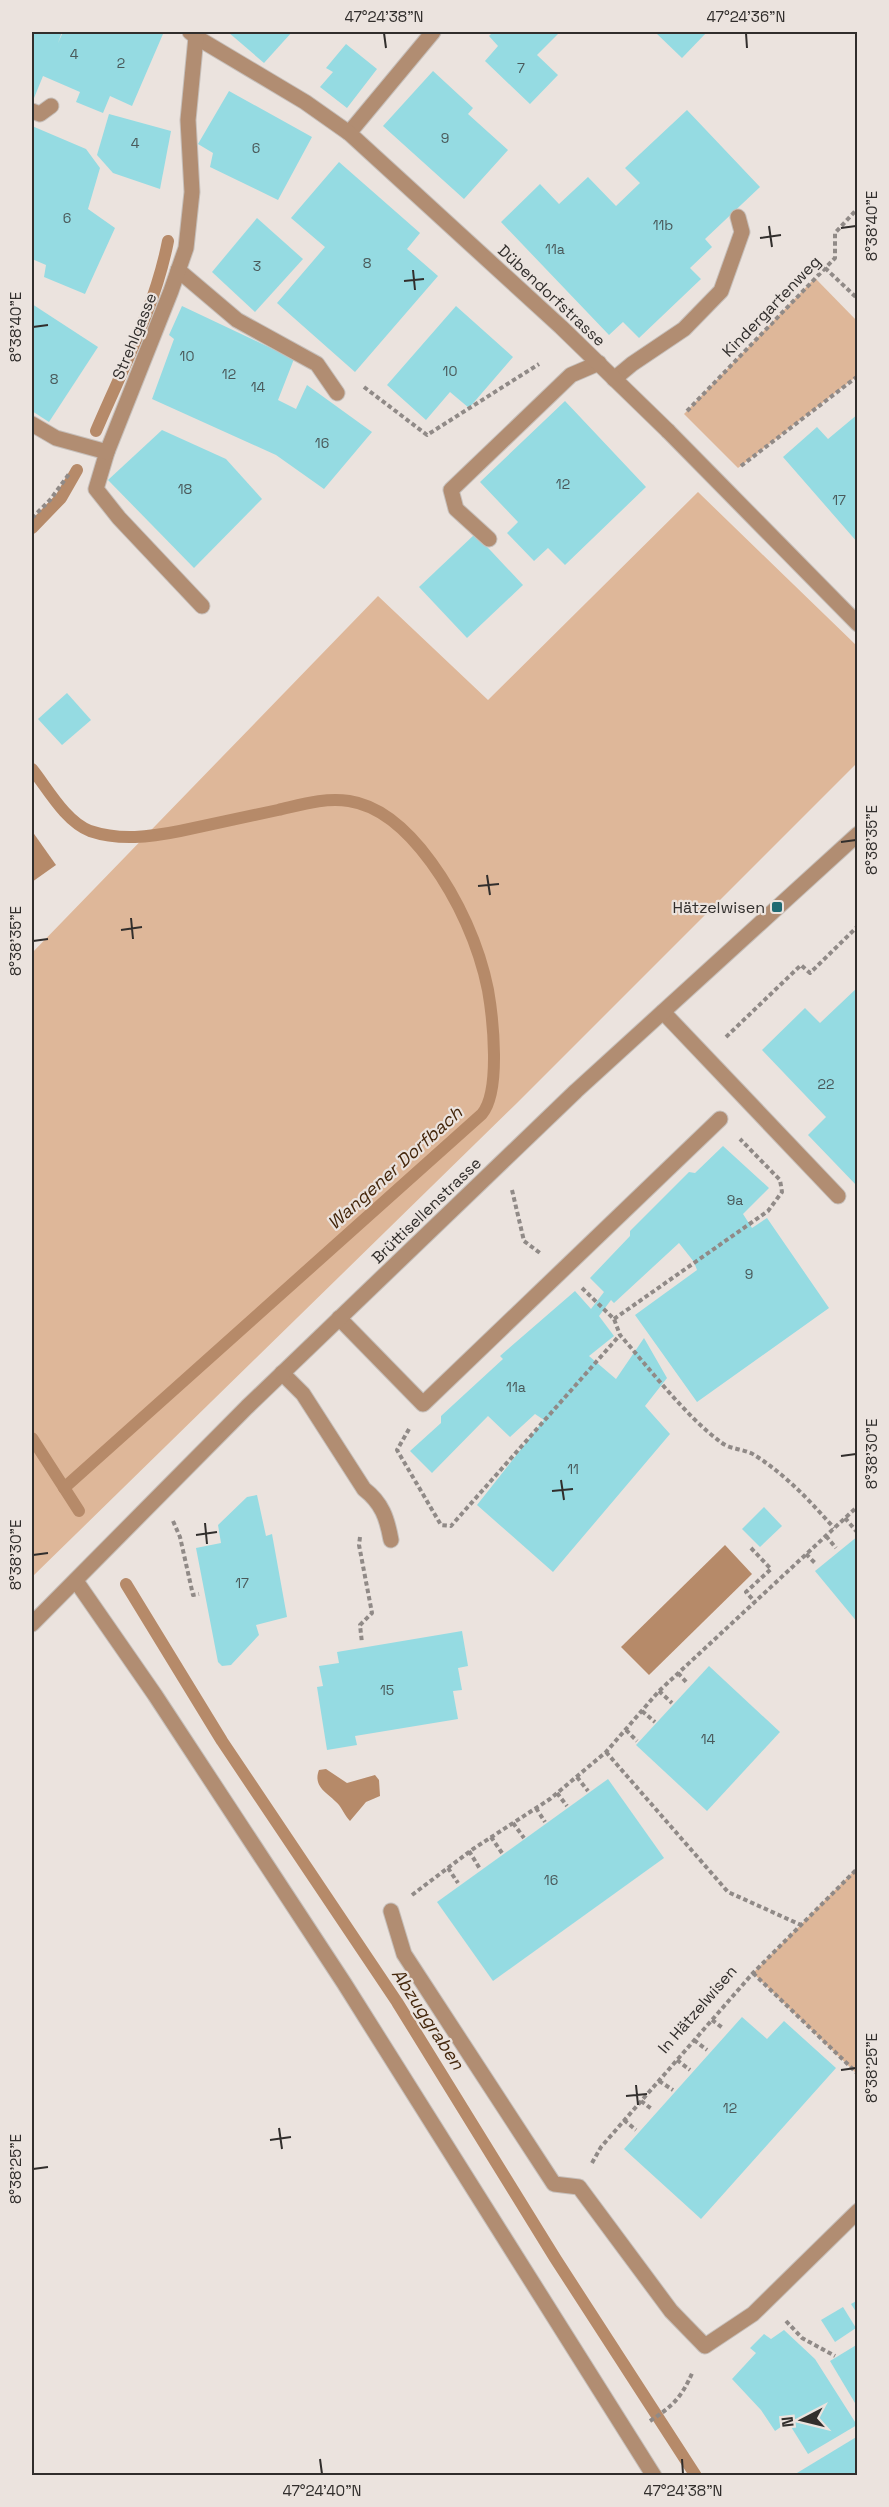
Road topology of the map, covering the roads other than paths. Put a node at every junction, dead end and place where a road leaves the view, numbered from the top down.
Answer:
1 (434, 32) edge
2 (193, 34) edge
3 (51, 106) dead end
4 (32, 111) edge
5 (349, 133) junction
6 (738, 217) dead end
7 (178, 270) junction
8 (598, 363) junction
9 (614, 379) junction
10 (337, 393) dead end
11 (32, 424) edge
12 (106, 452) junction
13 (489, 539) dead end
14 (202, 606) dead end
15 (858, 624) edge
16 (858, 834) edge
17 (663, 1012) junction
18 (720, 1119) road end
19 (838, 1196) dead end
20 (339, 1318) junction
21 (282, 1373) junction
22 (391, 1540) dead end
23 (76, 1581) junction
24 (32, 1624) edge
25 (391, 1911) road end
26 (858, 2211) edge
27 (654, 2475) edge

1 - 5 street
2 - 5 street, Dübendorfstrasse
2 - 7 street, Strehlgasse
3 - 4 street
5 - 8 street, Dübendorfstrasse
6 - 9 street
7 - 10 street
7 - 12 street, Strehlgasse
8 - 9 street, Dübendorfstrasse
8 - 13 street
9 - 15 street, Dübendorfstrasse
11 - 12 street
12 - 14 street, Strehlgasse
16 - 17 street, Brüttisellenstrasse
17 - 19 street
17 - 20 street, Brüttisellenstrasse
18 - 20 street
20 - 21 street, Brüttisellenstrasse
21 - 22 street
21 - 23 street, Brüttisellenstrasse
23 - 24 street, Brüttisellenstrasse
23 - 27 street
25 - 26 street

